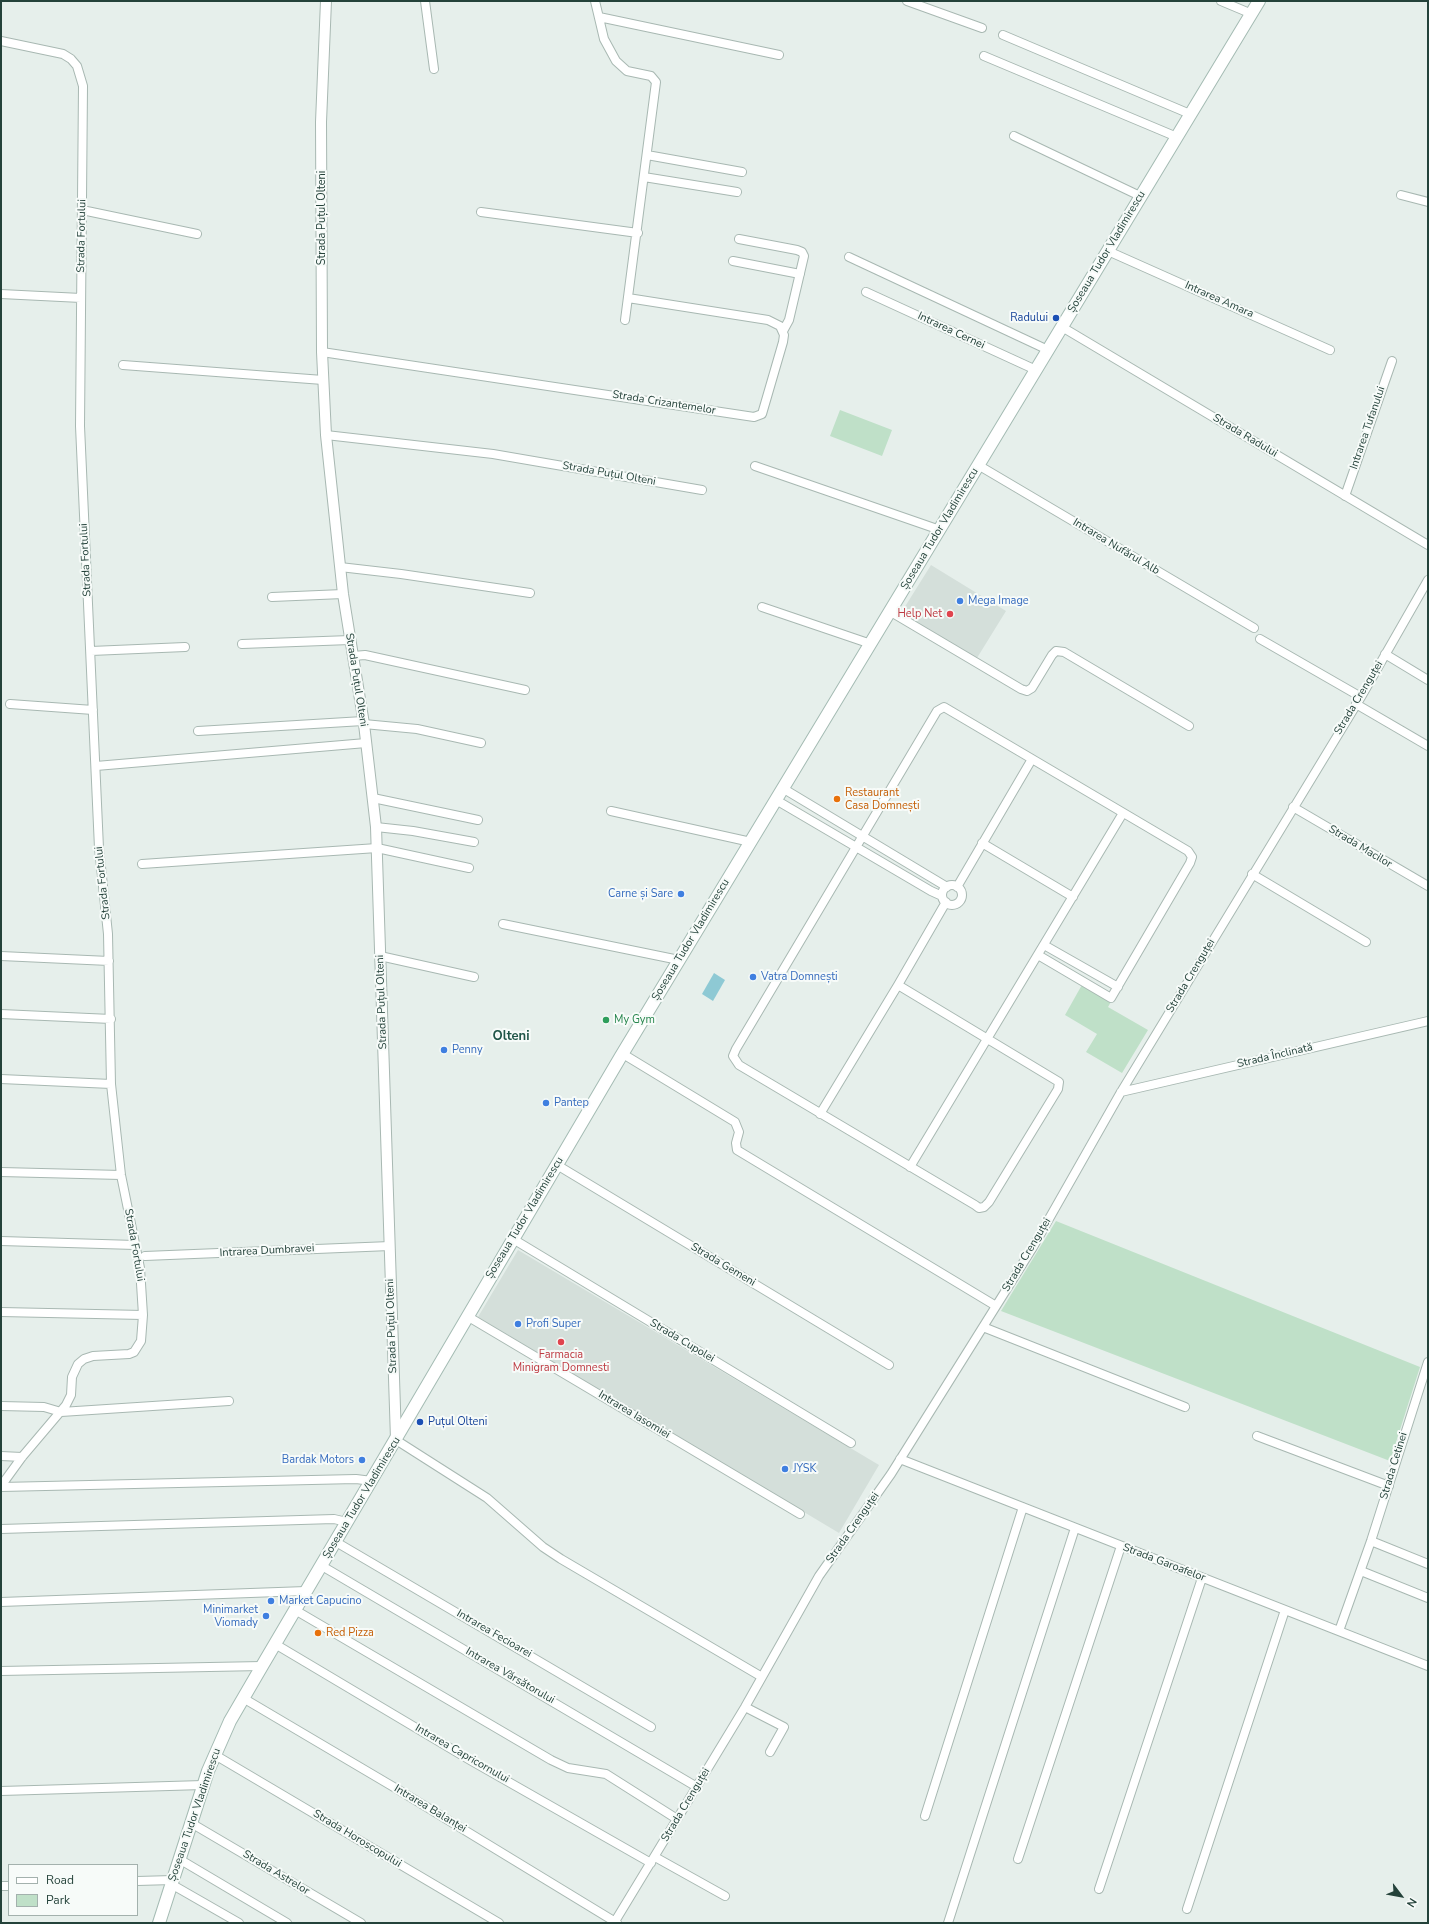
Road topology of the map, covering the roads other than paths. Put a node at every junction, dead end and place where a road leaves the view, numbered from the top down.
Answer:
1 (326, 1) edge
2 (425, 1) edge
3 (594, 1) edge
4 (907, 1) edge
5 (1221, 1) edge
6 (1259, 1) edge
7 (1252, 14) junction
8 (599, 17) junction
9 (982, 28) dead end
10 (1003, 36) dead end
11 (1, 41) edge
12 (779, 55) dead end
13 (984, 56) dead end
14 (434, 69) dead end
15 (1190, 114) junction
16 (1014, 136) dead end
17 (1177, 137) junction
18 (647, 155) junction
19 (742, 172) dead end
20 (644, 177) junction
21 (737, 192) dead end
22 (1400, 195) dead end
23 (1140, 196) junction
24 (1428, 202) edge
25 (82, 210) junction
26 (481, 212) dead end
27 (638, 233) junction
28 (197, 234) dead end
29 (739, 239) dead end
30 (1108, 251) junction
31 (850, 257) dead end
32 (733, 261) dead end
33 (800, 274) junction
34 (866, 292) dead end
35 (1, 294) edge
36 (81, 298) junction
37 (628, 298) junction
38 (625, 320) dead end
39 (1062, 327) junction
40 (783, 331) junction
41 (1048, 350) junction
42 (1330, 350) dead end
43 (322, 352) junction
44 (1392, 361) dead end
45 (123, 365) dead end
46 (1036, 370) junction
47 (323, 380) junction
48 (326, 435) junction
49 (978, 465) junction
50 (755, 466) dead end
51 (702, 490) dead end
52 (1345, 496) junction
53 (940, 530) junction
54 (1428, 545) edge
55 (340, 567) junction
56 (1428, 580) edge
57 (530, 593) dead end
58 (343, 594) junction
59 (272, 597) dead end
60 (762, 607) dead end
61 (891, 612) junction
62 (1254, 628) dead end
63 (1260, 639) dead end
64 (350, 640) junction
65 (242, 644) dead end
66 (871, 644) junction
67 (184, 647) dead end
68 (91, 651) junction
69 (1385, 654) junction
70 (353, 656) junction
71 (1428, 680) edge
72 (525, 690) dead end
73 (1360, 697) junction
74 (10, 704) dead end
75 (1356, 704) junction
76 (94, 710) junction
77 (364, 722) junction
78 (1189, 726) dead end
79 (198, 731) dead end
80 (366, 743) junction
81 (480, 743) dead end
82 (1428, 746) edge
83 (1032, 759) junction
84 (96, 766) junction
85 (784, 789) junction
86 (373, 798) junction
87 (776, 800) junction
88 (1293, 807) junction
89 (611, 811) dead end
90 (1123, 814) junction
91 (478, 820) dead end
92 (376, 827) junction
93 (863, 836) junction
94 (474, 842) dead end
95 (751, 842) junction
96 (982, 843) junction
97 (856, 847) junction
98 (377, 848) junction
99 (905, 860) junction
100 (142, 864) dead end
101 (469, 868) dead end
102 (898, 871) junction
103 (1252, 874) junction
104 (1428, 886) edge
105 (947, 887) junction
106 (957, 887) junction
107 (1073, 897) junction
108 (944, 899) junction
109 (503, 924) dead end
110 (1366, 942) dead end
111 (1044, 946) junction
112 (1038, 955) junction
113 (1, 956) edge
114 (380, 956) junction
115 (679, 960) junction
116 (109, 961) junction
117 (474, 977) dead end
118 (898, 984) junction
119 (1118, 987) junction
120 (1, 1014) edge
121 (111, 1019) junction
122 (1428, 1020) edge
123 (988, 1038) junction
124 (623, 1054) junction
125 (1, 1079) edge
126 (111, 1084) junction
127 (1121, 1092) junction
128 (820, 1114) junction
129 (557, 1165) junction
130 (910, 1167) junction
131 (1, 1172) edge
132 (121, 1175) junction
133 (513, 1239) junction
134 (1, 1241) edge
135 (136, 1245) junction
136 (390, 1246) junction
137 (145, 1256) dead end
138 (996, 1306) junction
139 (1, 1312) edge
140 (143, 1315) junction
141 (467, 1316) junction
142 (983, 1327) junction
143 (1428, 1362) edge
144 (889, 1365) dead end
145 (229, 1402) dead end
146 (1, 1406) edge
147 (1185, 1407) dead end
148 (61, 1412) junction
149 (1257, 1436) dead end
150 (396, 1440) junction
151 (850, 1443) dead end
152 (1, 1456) edge
153 (22, 1457) junction
154 (900, 1459) junction
155 (372, 1481) junction
156 (1, 1486) edge
157 (1389, 1486) junction
158 (1023, 1507) junction
159 (800, 1514) dead end
160 (347, 1522) junction
161 (1075, 1528) junction
162 (1, 1529) edge
163 (1371, 1541) junction
164 (336, 1542) junction
165 (1121, 1546) junction
166 (1428, 1564) edge
167 (322, 1566) junction
168 (1361, 1571) junction
169 (1202, 1578) junction
170 (306, 1591) junction
171 (1428, 1598) edge
172 (1, 1602) edge
173 (295, 1610) junction
174 (1285, 1610) junction
175 (1339, 1631) junction
176 (275, 1644) junction
177 (262, 1666) junction
178 (1428, 1666) edge
179 (1, 1671) edge
180 (762, 1676) junction
181 (243, 1698) junction
182 (745, 1707) junction
183 (651, 1727) dead end
184 (770, 1752) dead end
185 (215, 1755) junction
186 (203, 1785) junction
187 (697, 1787) junction
188 (1, 1791) edge
189 (925, 1816) dead end
190 (677, 1819) junction
191 (191, 1822) junction
192 (179, 1860) junction
193 (653, 1860) junction
194 (1018, 1860) dead end
195 (138, 1881) edge
196 (172, 1882) junction
197 (1099, 1889) dead end
198 (725, 1896) dead end
199 (1187, 1909) dead end
200 (615, 1922) edge
201 (159, 1923) edge
202 (239, 1923) edge
203 (287, 1923) edge
204 (361, 1923) edge
205 (499, 1923) edge
206 (948, 1923) edge

1 - 43 street, Strada Puțul Olteni
2 - 14 street
3 - 8 street
4 - 9 street
5 - 7 street
6 - 7 main road, Șoseaua Tudor Vladimirescu
7 - 15 main road, Șoseaua Tudor Vladimirescu
8 - 12 street
8 - 18 street
10 - 15 street
11 - 25 street, Strada Fortului
13 - 17 street
15 - 17 main road, Șoseaua Tudor Vladimirescu
16 - 23 street
17 - 23 main road, Șoseaua Tudor Vladimirescu
18 - 19 street
18 - 20 street
20 - 21 street
20 - 27 street
22 - 24 street
23 - 30 main road, Șoseaua Tudor Vladimirescu
25 - 28 street
25 - 36 street, Strada Fortului
26 - 27 street
27 - 37 street
29 - 33 street, Strada Crizantemelor
30 - 39 main road, Șoseaua Tudor Vladimirescu
30 - 42 street, Intrarea Amara
31 - 41 street
32 - 33 street
33 - 40 street, Strada Crizantemelor
34 - 46 street, Intrarea Cernei
35 - 36 street
36 - 68 street, Strada Fortului
37 - 38 street
37 - 40 street
39 - 41 main road, Șoseaua Tudor Vladimirescu
39 - 52 street, Strada Radului
40 - 43 street, Strada Crizantemelor
41 - 46 main road, Șoseaua Tudor Vladimirescu
43 - 47 street, Strada Puțul Olteni
44 - 52 street, Intrarea Tufanului
45 - 47 street
46 - 49 main road, Șoseaua Tudor Vladimirescu
47 - 48 street, Strada Puțul Olteni
48 - 51 street, Strada Puțul Olteni
48 - 55 street, Strada Puțul Olteni
49 - 53 main road, Șoseaua Tudor Vladimirescu
49 - 62 street, Intrarea Nufărul Alb
50 - 53 street
52 - 54 street, Strada Radului
53 - 61 main road, Șoseaua Tudor Vladimirescu
55 - 57 street
55 - 58 street, Strada Puțul Olteni
56 - 69 street, Strada Crenguței
58 - 59 street
58 - 64 street, Strada Puțul Olteni
60 - 66 street
61 - 66 main road, Șoseaua Tudor Vladimirescu
61 - 78 street
63 - 73 street
64 - 65 street
64 - 70 street, Strada Puțul Olteni
66 - 85 main road, Șoseaua Tudor Vladimirescu
67 - 68 street
68 - 76 street, Strada Fortului
69 - 71 street
69 - 73 street, Strada Crenguței
70 - 72 street
70 - 77 street, Strada Puțul Olteni
73 - 75 street, Strada Crenguței
74 - 76 street
75 - 82 street
75 - 88 street, Strada Crenguței
76 - 84 street, Strada Fortului
77 - 79 street
77 - 80 street, Strada Puțul Olteni
77 - 81 street
80 - 84 street
80 - 86 street, Strada Puțul Olteni
83 - 90 street
83 - 93 street
83 - 96 street
84 - 116 street, Strada Fortului
85 - 87 main road, Șoseaua Tudor Vladimirescu
85 - 93 street
86 - 91 street
86 - 92 street, Strada Puțul Olteni
87 - 95 main road, Șoseaua Tudor Vladimirescu
87 - 97 street
88 - 103 street, Strada Crenguței
88 - 104 street, Strada Macilor
89 - 95 street
90 - 107 street
90 - 119 street
92 - 94 street
92 - 98 street, Strada Puțul Olteni
93 - 97 street
93 - 99 street
95 - 115 main road, Șoseaua Tudor Vladimirescu
96 - 106 street
96 - 107 street
97 - 102 street
97 - 128 street
98 - 100 street
98 - 101 street
98 - 114 street, Strada Puțul Olteni
99 - 102 street
99 - 105 street
102 - 108 street
103 - 110 street
103 - 127 street, Strada Crenguței
105 - 106 street
105 - 108 street
106 - 108 street
107 - 111 street
108 - 118 street
109 - 115 street
111 - 112 street
111 - 119 street
112 - 119 street
112 - 123 street
113 - 116 street
114 - 117 street
114 - 136 street, Strada Puțul Olteni
115 - 124 main road, Șoseaua Tudor Vladimirescu
116 - 121 street, Strada Fortului
118 - 123 street
118 - 128 street
120 - 121 street
121 - 126 street, Strada Fortului
122 - 127 street, Strada Înclinată
123 - 130 street
123 - 130 street
124 - 129 main road, Șoseaua Tudor Vladimirescu
124 - 138 street
125 - 126 street
126 - 132 street, Strada Fortului
127 - 138 street, Strada Crenguței
128 - 130 street
129 - 133 main road, Șoseaua Tudor Vladimirescu
129 - 144 street, Strada Gemeni
131 - 132 street
132 - 135 street, Strada Fortului
133 - 141 main road, Șoseaua Tudor Vladimirescu
133 - 151 street, Strada Cupolei
134 - 135 street
135 - 140 street, Strada Fortului
136 - 137 street, Intrarea Dumbravei
136 - 150 street, Strada Puțul Olteni
138 - 142 street, Strada Crenguței
139 - 140 street
140 - 148 street, Strada Fortului
141 - 150 main road, Șoseaua Tudor Vladimirescu
141 - 159 street, Intrarea Iasomiei
142 - 147 street
142 - 154 street, Strada Crenguței
143 - 157 street, Strada Cetinei
145 - 148 street
146 - 148 street
148 - 153 street, Strada Fortului
149 - 157 street
150 - 155 main road, Șoseaua Tudor Vladimirescu
150 - 180 street
152 - 153 street
153 - 156 street, Strada Fortului
154 - 158 street, Strada Garoafelor
154 - 180 street, Strada Crenguței
155 - 156 street
155 - 160 main road, Șoseaua Tudor Vladimirescu
157 - 163 street, Strada Cetinei
158 - 161 street, Strada Garoafelor
158 - 189 street
160 - 162 street
160 - 164 main road, Șoseaua Tudor Vladimirescu
161 - 165 street, Strada Garoafelor
161 - 206 street
163 - 166 street
163 - 168 street, Strada Cetinei
164 - 167 main road, Șoseaua Tudor Vladimirescu
164 - 183 street, Intrarea Fecioarei
165 - 169 street, Strada Garoafelor
165 - 194 street
167 - 170 main road, Șoseaua Tudor Vladimirescu
167 - 187 street, Intrarea Vărsătorului
168 - 171 street
168 - 175 street, Strada Cetinei
169 - 174 street, Strada Garoafelor
169 - 197 street
170 - 172 street
170 - 173 main road, Șoseaua Tudor Vladimirescu
173 - 176 main road, Șoseaua Tudor Vladimirescu
173 - 190 street
174 - 175 street, Strada Garoafelor
174 - 199 street
175 - 178 street, Strada Garoafelor
176 - 177 main road, Șoseaua Tudor Vladimirescu
176 - 193 street, Intrarea Capricornului
177 - 179 street
177 - 181 main road, Șoseaua Tudor Vladimirescu
180 - 182 street, Strada Crenguței
181 - 185 main road, Șoseaua Tudor Vladimirescu
181 - 200 street, Intrarea Balanței
182 - 184 street
182 - 187 street, Strada Crenguței
185 - 186 main road, Șoseaua Tudor Vladimirescu
185 - 205 street, Strada Horoscopului
186 - 188 street
186 - 191 main road, Șoseaua Tudor Vladimirescu
187 - 190 street, Strada Crenguței
190 - 193 street, Strada Crenguței
191 - 192 main road, Șoseaua Tudor Vladimirescu
191 - 204 street, Strada Astrelor
192 - 196 main road, Șoseaua Tudor Vladimirescu
192 - 203 street
193 - 198 street, Intrarea Capricornului
193 - 200 street, Strada Crenguței
195 - 196 street
196 - 201 main road, Șoseaua Tudor Vladimirescu
196 - 202 street

